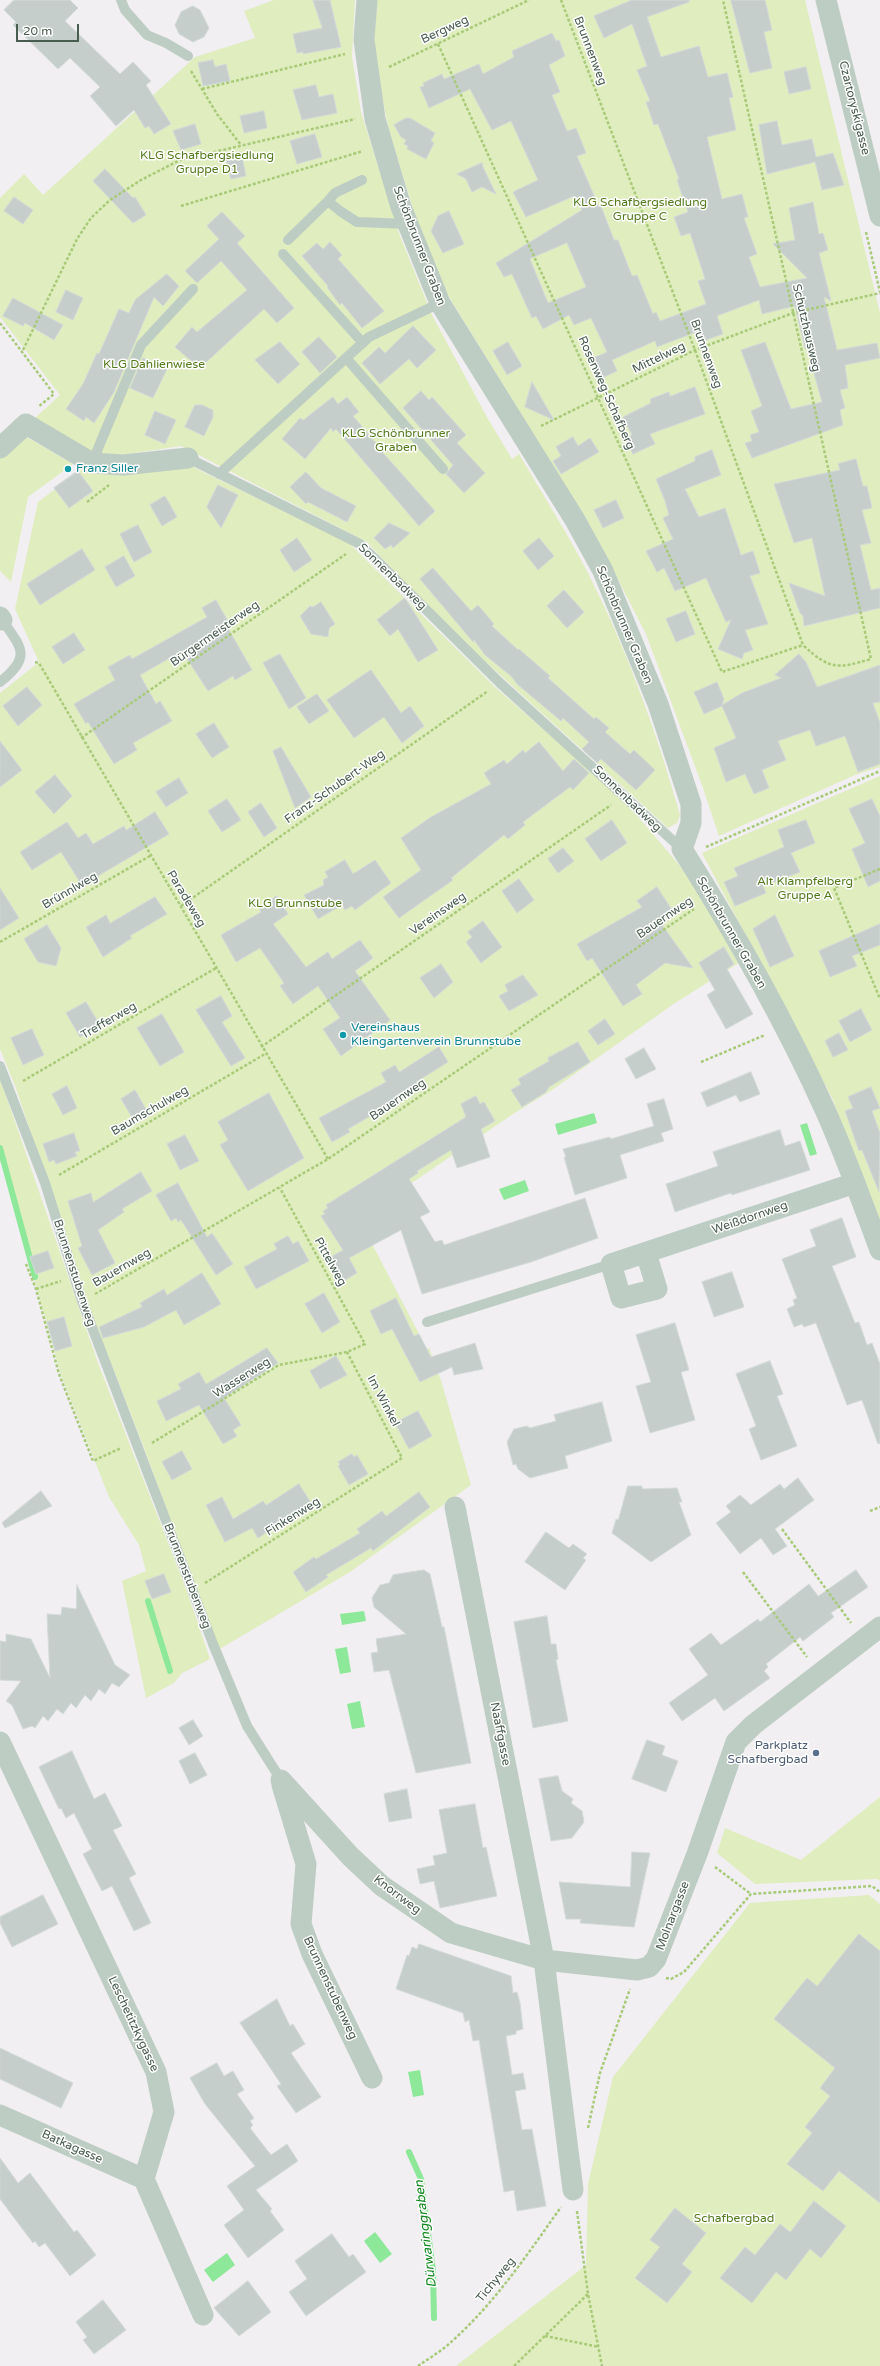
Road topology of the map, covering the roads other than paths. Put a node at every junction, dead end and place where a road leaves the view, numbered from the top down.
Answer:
1 (121, 0) edge
2 (367, 0) edge
3 (826, 0) edge
4 (188, 56) road end
5 (362, 180) dead end
6 (328, 201) junction
7 (880, 216) edge
8 (409, 224) junction
9 (288, 240) dead end
10 (283, 254) dead end
11 (193, 289) dead end
12 (440, 303) junction
13 (363, 343) junction
14 (347, 359) junction
15 (0, 448) edge
16 (188, 458) joint
17 (92, 463) junction
18 (443, 469) dead end
19 (219, 474) junction
20 (1, 618) edge
21 (0, 682) edge
22 (682, 849) junction
23 (0, 1066) edge
24 (855, 1183) junction
25 (880, 1250) edge
26 (646, 1253) junction
27 (611, 1264) junction
28 (427, 1322) dead end
29 (455, 1507) dead end
30 (880, 1627) edge
31 (0, 1742) edge
32 (281, 1780) junction
33 (544, 1960) junction
34 (372, 2078) dead end
35 (0, 2115) edge
36 (144, 2179) junction
37 (573, 2190) road end
38 (203, 2315) dead end

1 - 4 lane
2 - 8 street, Schönbrunner Graben
3 - 7 street, Czartoryskigasse
5 - 6 lane
6 - 8 lane
6 - 9 lane
8 - 12 street, Schönbrunner Graben
10 - 13 lane
11 - 17 lane
12 - 13 lane
12 - 22 street, Schönbrunner Graben
13 - 14 lane
14 - 18 lane
14 - 19 lane
15 - 17 street, Sonnenbadweg
16 - 17 street, Sonnenbadweg
16 - 19 lane, Sonnenbadweg
19 - 22 lane, Sonnenbadweg
20 - 21 lane
22 - 24 street, Schönbrunner Graben
23 - 32 lane, Brunnenstubenweg
24 - 25 street, Schönbrunner Graben
24 - 26 street, Weißdornweg
26 - 27 street, Weißdornweg
26 - 27 street
27 - 28 lane, Weißdornweg
29 - 33 street, Naaffgasse
30 - 33 street, Molnargasse
31 - 36 street, Leschetitzkygasse
32 - 33 street, Knorrweg
32 - 34 street, Brunnenstubenweg
33 - 37 street
35 - 36 street, Batkagasse
36 - 38 street

